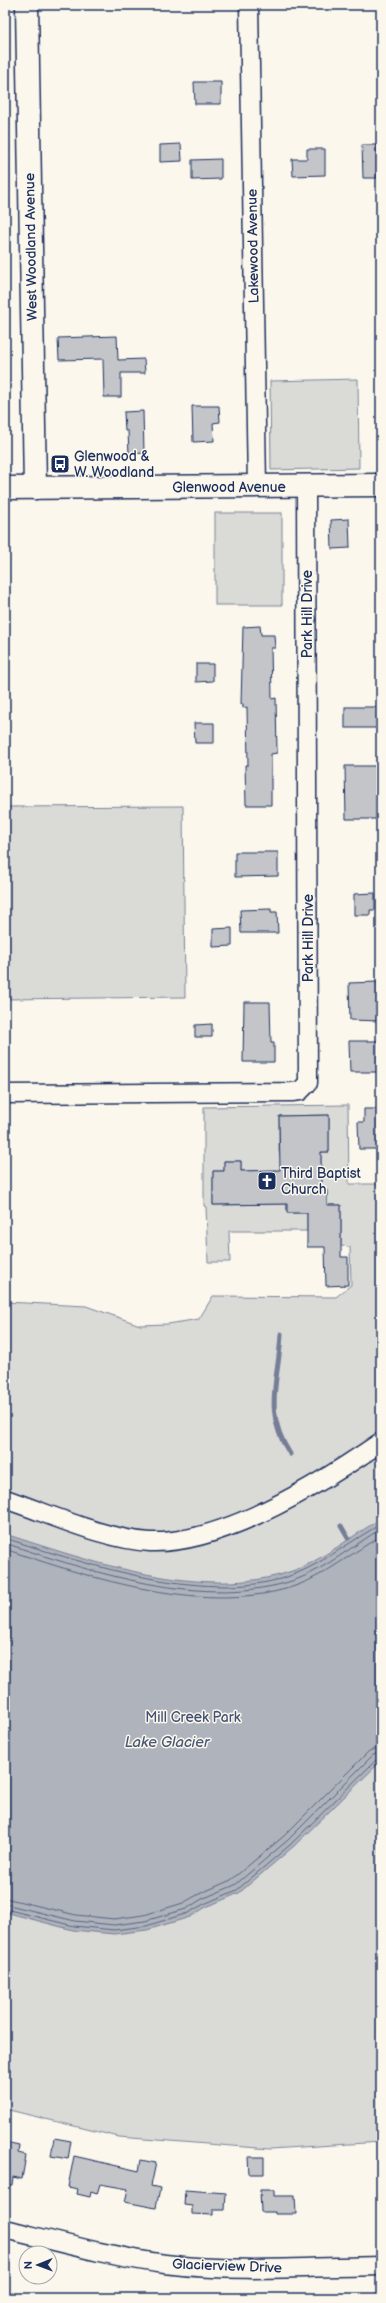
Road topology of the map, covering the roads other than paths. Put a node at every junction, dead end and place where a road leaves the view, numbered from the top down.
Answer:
1 (27, 5) edge
2 (249, 5) edge
3 (381, 485) edge
4 (257, 486) junction
5 (306, 486) junction
6 (5, 488) edge
7 (35, 488) junction
8 (5, 1094) edge
9 (381, 1442) edge
10 (5, 1499) edge
11 (5, 2230) edge
12 (381, 2266) edge

1 - 7 street, West Woodland Avenue
2 - 4 street, Lakewood Avenue
3 - 5 street, Glenwood Avenue
4 - 5 street, Glenwood Avenue
4 - 7 street, Glenwood Avenue
5 - 8 street, Park Hill Drive
6 - 7 street, Glenwood Avenue
9 - 10 street
11 - 12 street, Glacierview Drive

